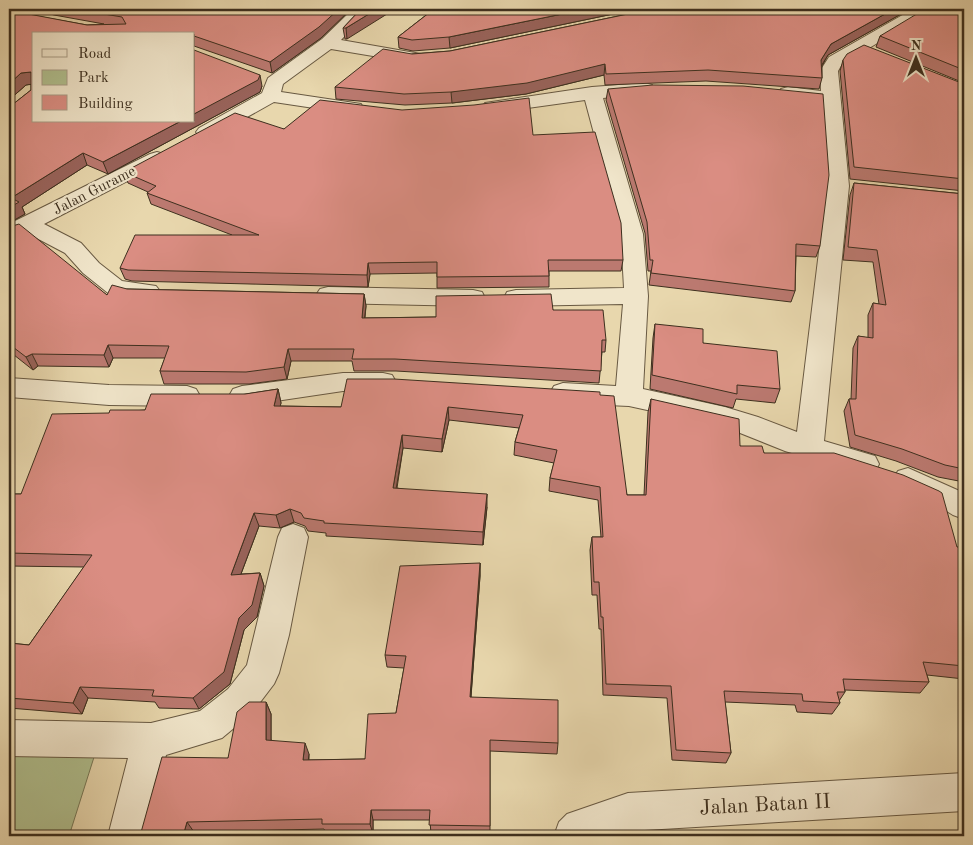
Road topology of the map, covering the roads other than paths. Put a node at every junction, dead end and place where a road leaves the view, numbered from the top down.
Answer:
1 (362, 9) edge
2 (924, 9) edge
3 (328, 43) junction
4 (858, 47) junction
5 (876, 54) edge
6 (431, 58) edge
7 (267, 85) junction
8 (662, 89) edge
9 (772, 92) edge
10 (592, 93) junction
11 (830, 98) junction
12 (478, 108) edge
13 (369, 110) edge
14 (24, 229) edge
15 (172, 291) edge
16 (310, 295) edge
17 (636, 296) junction
18 (406, 382) edge
19 (9, 387) edge
20 (540, 392) edge
21 (629, 396) junction
22 (809, 447) junction
23 (964, 507) edge
24 (293, 537) dead end
25 (9, 738) edge
26 (151, 741) junction
27 (964, 792) edge
28 (127, 836) edge
29 (573, 836) edge

1 - 3 street, Jalan Gurame
2 - 4 street
3 - 6 street
3 - 7 street, Jalan Gurame
4 - 5 street
4 - 11 street
7 - 13 street
7 - 14 street, Jalan Gurame
8 - 10 street
9 - 11 street
10 - 12 street
10 - 17 street
11 - 22 street
14 - 15 street
16 - 17 street
17 - 21 street
18 - 19 street
20 - 21 street
21 - 22 street
22 - 23 street
24 - 26 street
25 - 26 street
26 - 28 street
27 - 29 street, Jalan Batan II

